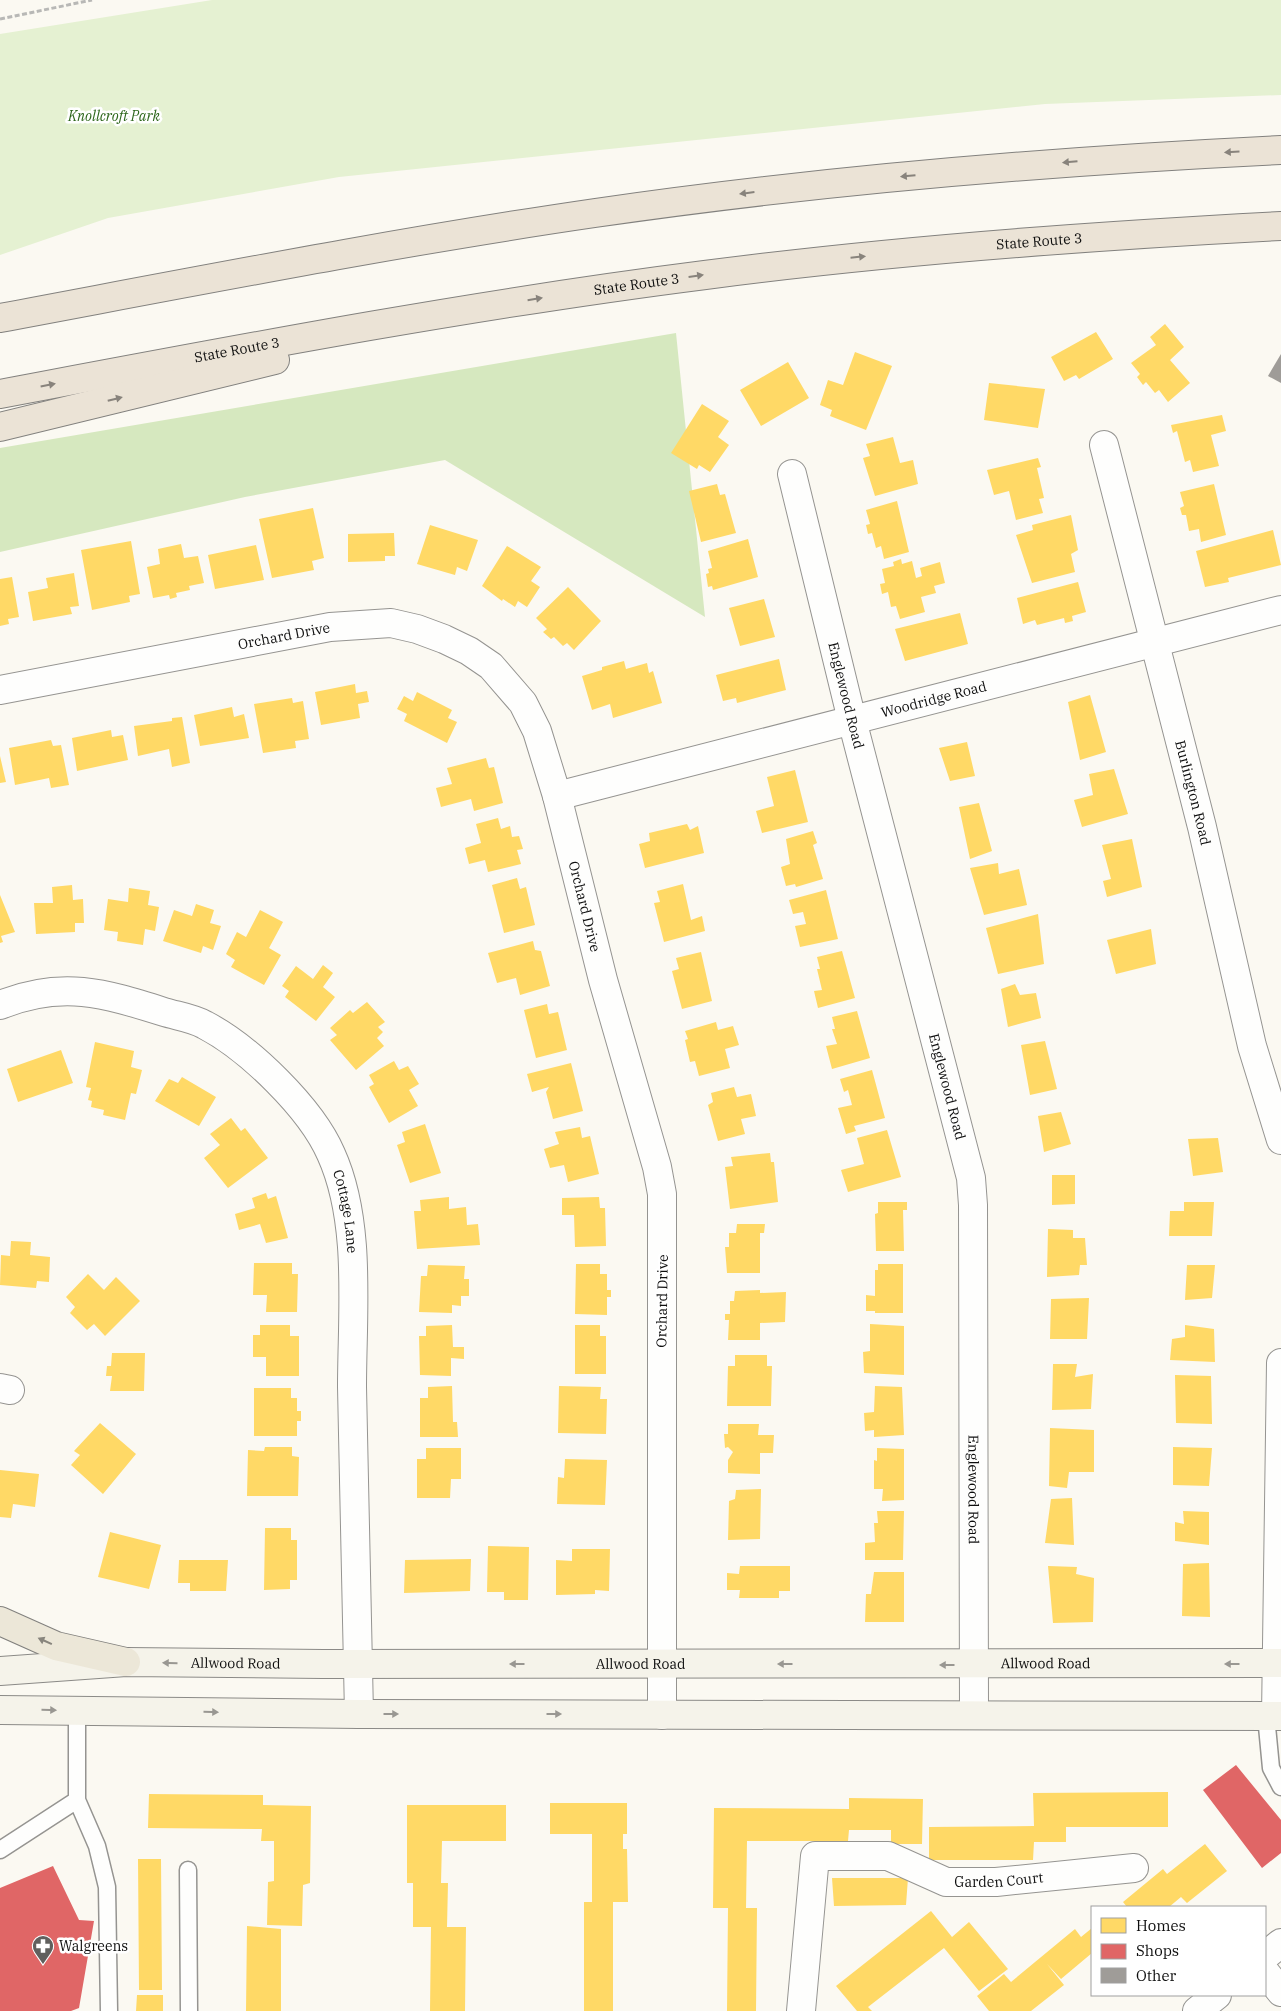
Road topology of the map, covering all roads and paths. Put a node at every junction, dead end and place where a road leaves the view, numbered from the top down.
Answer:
1 (92, 0) edge
2 (0, 19) edge
3 (1281, 150) edge
4 (1281, 226) edge
5 (508, 303) junction
6 (0, 318) edge
7 (0, 394) edge
8 (0, 427) edge
9 (1104, 445) dead end
10 (792, 474) dead end
11 (1281, 610) edge
12 (1153, 643) junction
13 (0, 690) edge
14 (852, 720) junction
15 (557, 796) junction
16 (0, 1005) edge
17 (1281, 1140) edge
18 (1281, 1363) edge
19 (0, 1621) edge
20 (126, 1662) junction
21 (1279, 1663) edge
22 (358, 1664) junction
23 (662, 1664) junction
24 (975, 1665) junction
25 (0, 1671) edge
26 (0, 1710) edge
27 (77, 1710) junction
28 (359, 1714) junction
29 (662, 1715) junction
30 (974, 1715) junction
31 (1274, 1716) edge
32 (1278, 1769) edge
33 (1281, 1788) edge
34 (77, 1800) junction
35 (0, 1850) edge
36 (1134, 1868) dead end
37 (188, 1870) dead end
38 (1281, 1943) edge
39 (1266, 1955) edge
40 (1266, 1973) edge
41 (1281, 1992) edge
42 (1216, 1996) edge
43 (109, 2011) edge
44 (189, 2011) edge
45 (801, 2011) edge
46 (1197, 2011) edge

1 - 2 path
3 -> 6 highway
5 -> 4 highway, State Route 3
7 -> 5 highway, State Route 3
8 -> 5 highway
9 - 12 street, Burlington Road
10 - 14 street, Englewood Road
11 - 12 street, Woodridge Road
12 - 14 street, Woodridge Road
12 - 17 street, Burlington Road
13 - 15 street, Orchard Drive
14 - 15 street, Woodridge Road
14 - 24 street, Englewood Road
15 - 23 street, Orchard Drive
16 - 22 street, Cottage Lane
18 - 21 street
20 -> 19 main road
22 -> 20 main road, Allwood Road
20 - 25 main road, Allwood Road
21 -> 24 main road, Allwood Road
21 - 31 street
23 -> 22 main road, Allwood Road
22 - 28 street, Cottage Lane
24 -> 23 main road, Allwood Road
23 - 29 street, Orchard Drive
24 - 30 street, Englewood Road
26 -> 27 main road
27 -> 28 main road
27 - 34 lane
28 -> 29 main road
29 - 30 main road
30 - 31 main road
31 - 32 lane
32 - 33 lane
34 - 35 lane
34 - 43 lane
36 - 45 street, Garden Court
37 - 44 lane
38 - 39 street
40 - 41 street
42 - 46 street

